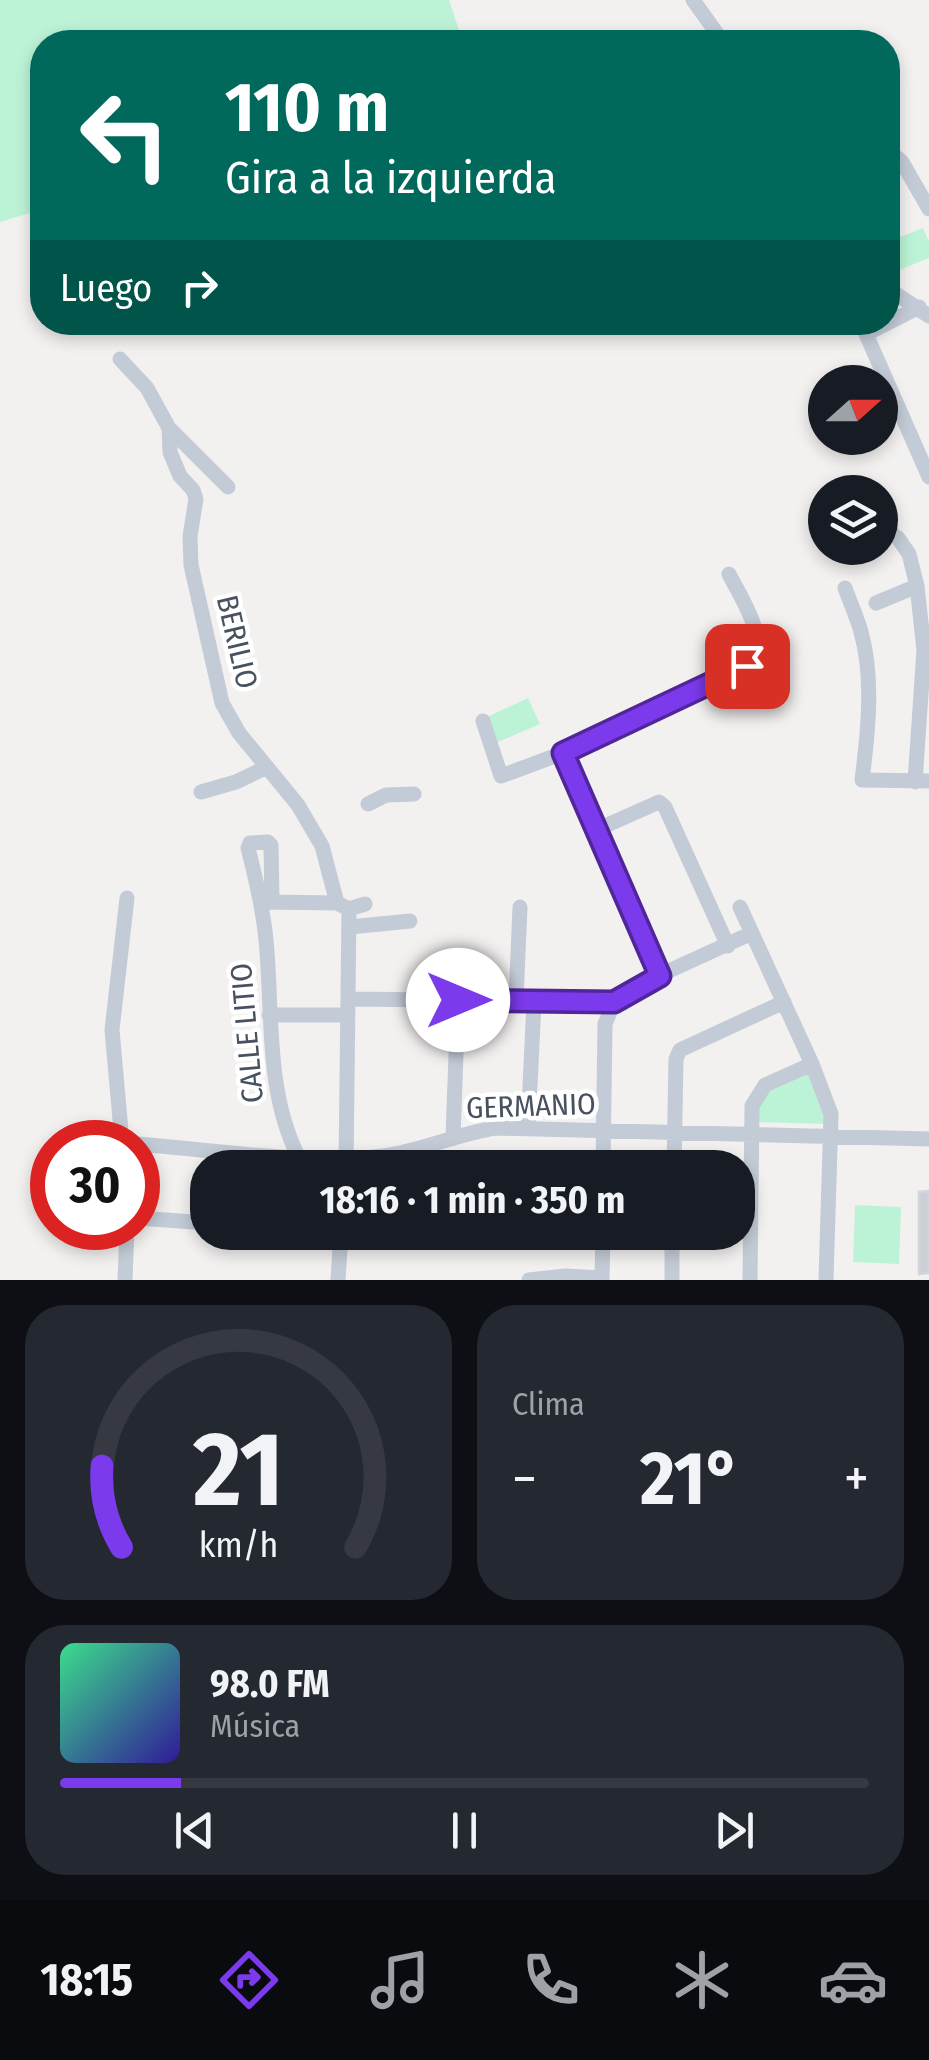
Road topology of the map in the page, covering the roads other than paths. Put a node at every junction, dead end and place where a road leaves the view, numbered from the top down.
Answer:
1 (693, 0) edge
2 (714, 30) edge
3 (900, 162) edge
4 (929, 209) edge
5 (900, 295) edge
6 (924, 312) edge
7 (900, 321) edge
8 (866, 335) edge
9 (120, 360) dead end
10 (169, 428) junction
11 (924, 452) edge
12 (929, 477) edge
13 (228, 487) dead end
14 (898, 538) edge
15 (729, 574) dead end
16 (917, 586) junction
17 (845, 588) dead end
18 (876, 602) dead end
19 (483, 721) dead end
20 (563, 753) junction
21 (267, 766) junction
22 (922, 782) edge
23 (201, 792) dead end
24 (414, 794) dead end
25 (368, 804) dead end
26 (596, 830) junction
27 (127, 898) dead end
28 (350, 905) junction
29 (520, 907) dead end
30 (740, 907) dead end
31 (410, 921) dead end
32 (350, 927) junction
33 (752, 933) junction
34 (728, 946) junction
35 (660, 976) junction
36 (458, 1000) junction
37 (516, 1000) junction
38 (534, 1002) junction
39 (614, 1002) junction
40 (784, 1002) junction
41 (349, 1007) junction
42 (269, 1015) junction
43 (812, 1064) junction
44 (120, 1120) edge
45 (528, 1128) junction
46 (602, 1130) junction
47 (675, 1132) junction
48 (750, 1133) junction
49 (832, 1135) junction
50 (453, 1136) junction
51 (929, 1139) edge
52 (160, 1146) edge
53 (218, 1150) edge
54 (295, 1150) edge
55 (347, 1150) edge
56 (409, 1150) edge
57 (603, 1150) edge
58 (674, 1150) edge
59 (160, 1220) edge
60 (190, 1222) edge
61 (126, 1250) edge
62 (340, 1250) edge
63 (603, 1250) edge
64 (672, 1250) edge
65 (602, 1279) edge
66 (125, 1280) edge
67 (338, 1280) edge
68 (529, 1280) edge
69 (671, 1280) edge
70 (750, 1280) edge
71 (826, 1280) edge

1 - 2 street
3 - 4 street
5 - 6 street
6 - 7 street
8 - 11 street
9 - 10 street
10 - 13 street
10 - 21 street, BERILIO
11 - 12 street
14 - 16 street
15 - 20 street
16 - 18 street
16 - 22 street
17 - 22 street
19 - 20 street
20 - 26 street
21 - 23 street
21 - 28 street, BERILIO
24 - 25 street
26 - 34 street
26 - 35 street
27 - 44 street
28 - 32 street, BERILIO
28 - 42 street, CALLE LITIO
29 - 37 street
30 - 33 street
31 - 32 street
32 - 41 street, BERILIO
33 - 34 street
33 - 40 street
34 - 35 street
35 - 39 street
36 - 37 street
36 - 41 street
36 - 50 street
37 - 38 street
38 - 39 street
38 - 45 street
39 - 46 street
40 - 43 street
40 - 47 street
41 - 42 street
41 - 55 street, BERILIO
42 - 54 street, CALLE LITIO
43 - 48 street
43 - 49 street
45 - 46 street, GERMANIO
45 - 50 street, GERMANIO
46 - 47 street, GERMANIO
46 - 57 street
47 - 48 street, GERMANIO
47 - 58 street
48 - 49 street, GERMANIO
48 - 70 street
49 - 51 street, GERMANIO
49 - 71 street
50 - 56 street, GERMANIO
52 - 53 street, GERMANIO
59 - 60 street
61 - 66 street
62 - 67 street
63 - 65 street
64 - 69 street
65 - 68 street

